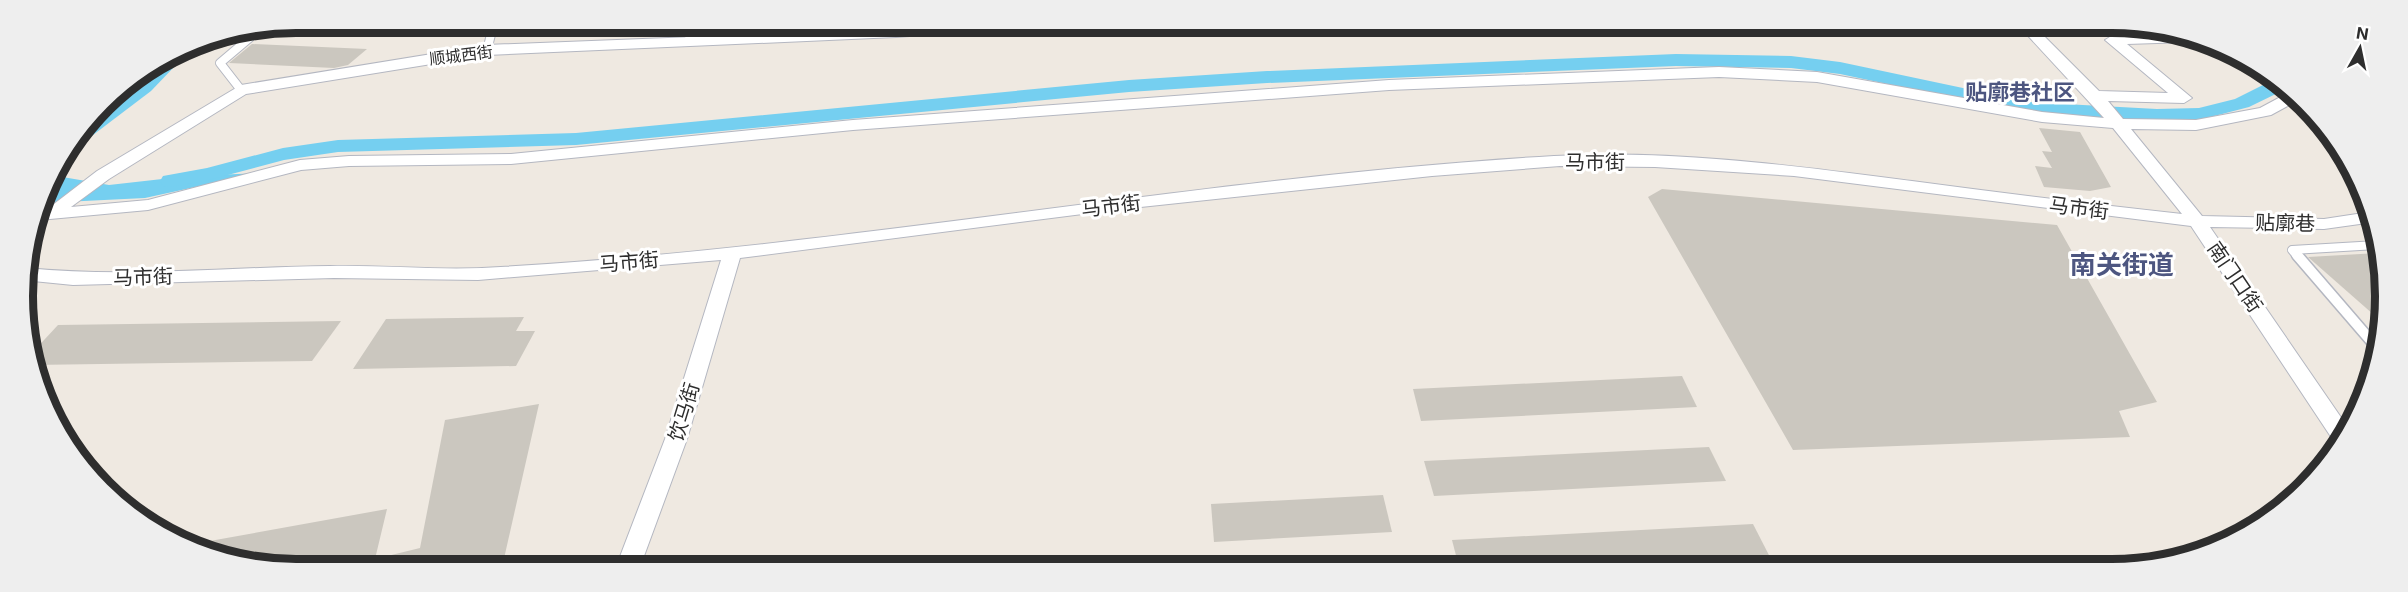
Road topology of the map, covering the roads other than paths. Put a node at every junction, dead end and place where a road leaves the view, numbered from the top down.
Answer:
1 (492, 33) edge
2 (693, 33) edge
3 (823, 33) edge
4 (2033, 33) edge
5 (251, 37) edge
6 (2164, 38) edge
7 (688, 42) junction
8 (488, 50) junction
9 (241, 90) junction
10 (2095, 96) junction
11 (2287, 100) edge
12 (2119, 124) junction
13 (45, 217) edge
14 (2363, 218) edge
15 (2197, 221) junction
16 (2370, 245) edge
17 (732, 253) junction
18 (34, 275) edge
19 (2371, 341) edge
20 (2339, 430) edge
21 (631, 559) edge

1 - 8 lane
2 - 7 lane
3 - 7 street, 顺城西街
4 - 10 street, 南门口街
5 - 9 lane
6 - 10 street
7 - 8 street, 顺城西街
8 - 9 street, 顺城西街
9 - 13 street, 顺城西街
10 - 12 street, 南门口街
11 - 12 street
12 - 13 street
12 - 15 street, 南门口街
14 - 15 street, 贴廓巷
15 - 17 street, 马市街
15 - 20 street, 南门口街
16 - 19 lane
17 - 18 street, 马市街
17 - 21 street, 饮马街

